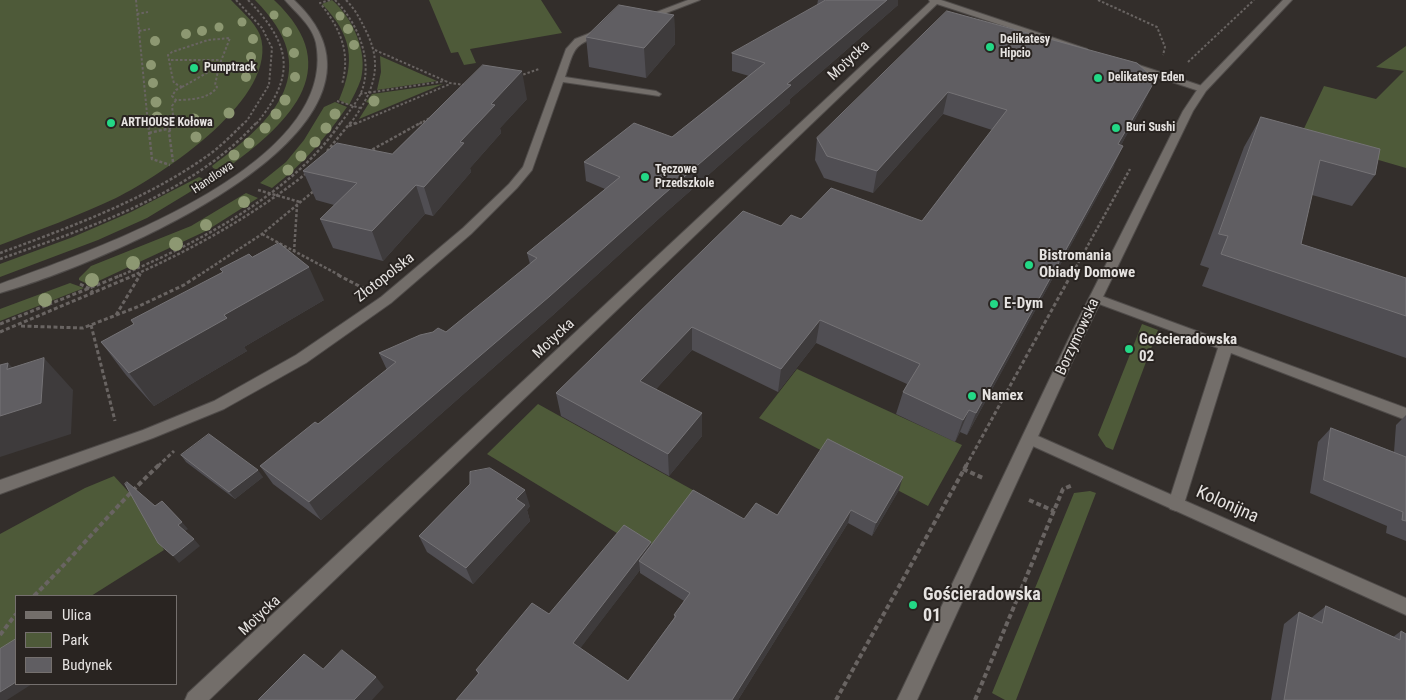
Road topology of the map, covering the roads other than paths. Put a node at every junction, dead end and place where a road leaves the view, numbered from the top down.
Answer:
1 (289, 0) edge
2 (696, 0) edge
3 (1288, 0) edge
4 (935, 1) edge
5 (629, 23) edge
6 (615, 27) edge
7 (1090, 52) edge
8 (1118, 61) edge
9 (559, 79) junction
10 (1202, 89) junction
11 (656, 94) dead end
12 (0, 288) edge
13 (1096, 298) junction
14 (1226, 346) junction
15 (1406, 414) edge
16 (1031, 439) junction
17 (0, 487) edge
18 (1176, 504) junction
19 (1406, 608) edge
20 (194, 700) edge
21 (906, 700) edge

1 - 12 street, Handlowa
2 - 5 street
3 - 10 street, Borzymowska
4 - 7 street
4 - 20 street, Motycka
6 - 9 street, Złotopolska
8 - 10 street
9 - 11 street
9 - 17 street, Złotopolska
10 - 13 street, Borzymowska
13 - 14 street
13 - 16 street, Borzymowska
14 - 15 street
14 - 18 street
16 - 18 street, Kolonijna
16 - 21 street, Borzymowska
18 - 19 street, Kolonijna

